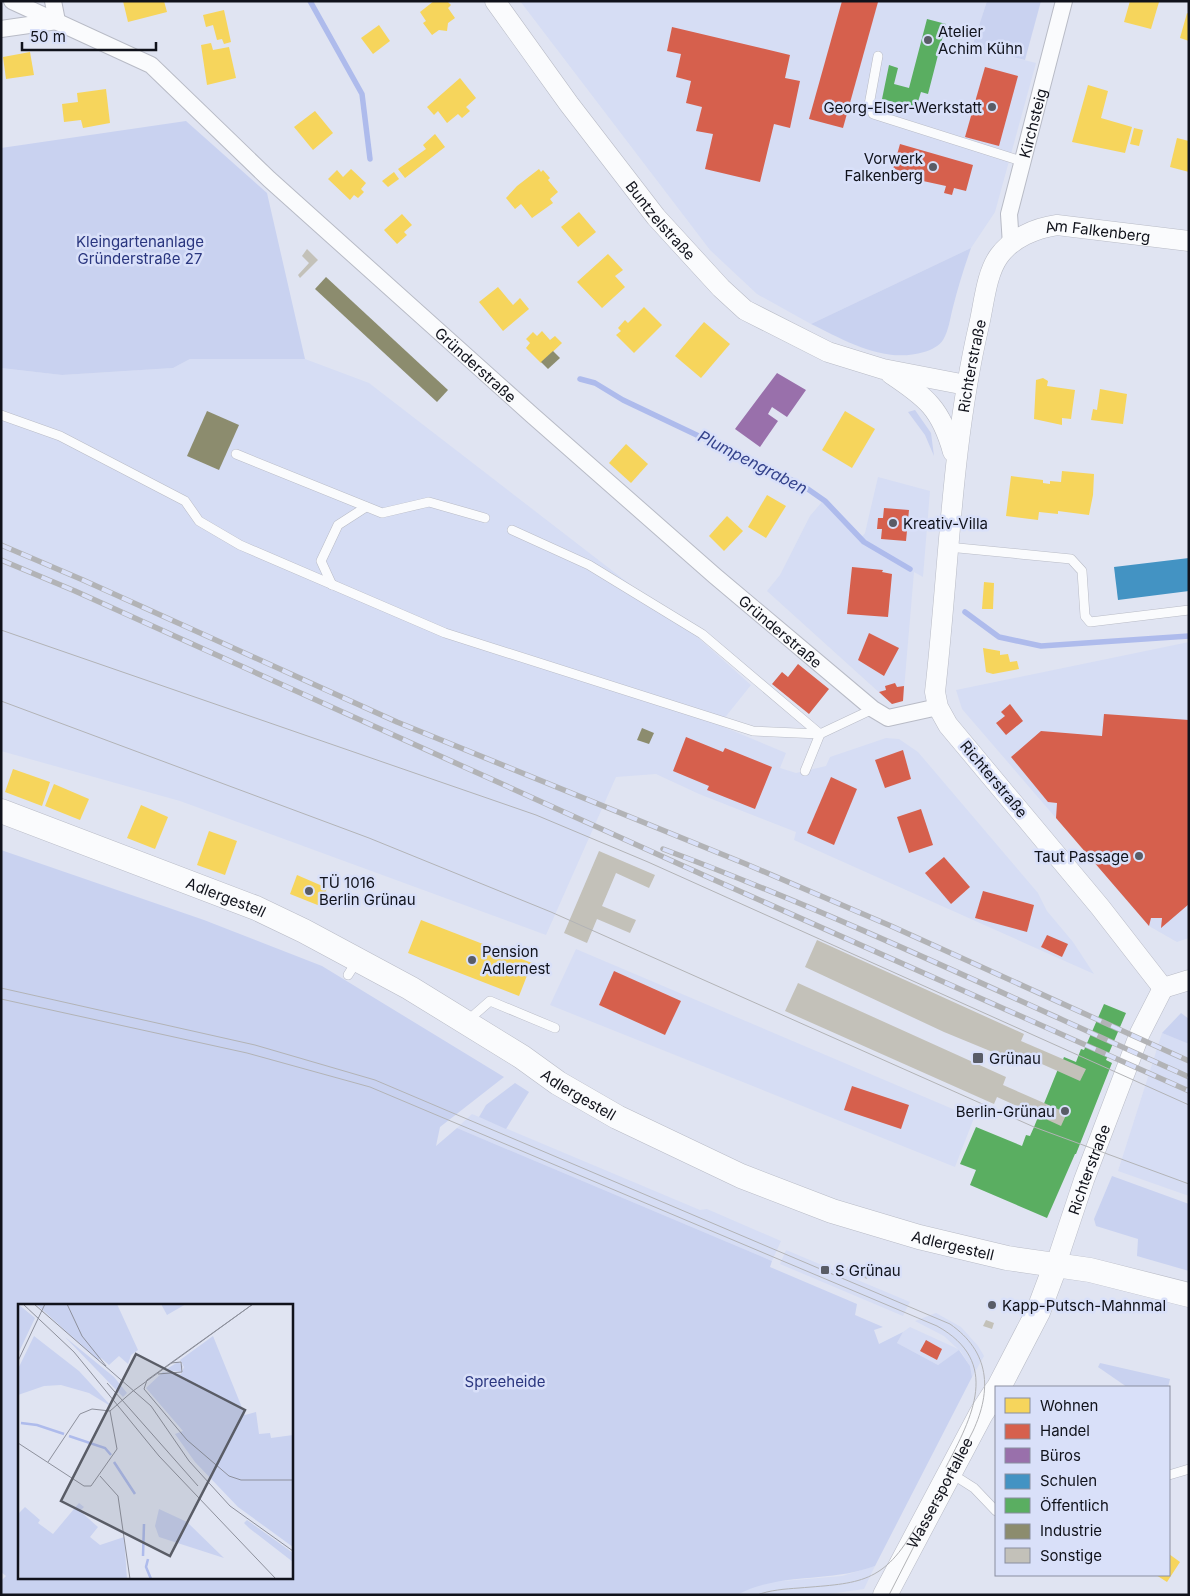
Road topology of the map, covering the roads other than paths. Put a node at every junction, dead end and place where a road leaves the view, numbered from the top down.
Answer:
1 (12, 1) edge
2 (53, 1) edge
3 (495, 1) edge
4 (1064, 1) edge
5 (57, 20) junction
6 (1, 29) edge
7 (878, 56) dead end
8 (1021, 161) junction
9 (1189, 241) edge
10 (1010, 245) junction
11 (883, 369) junction
12 (966, 386) junction
13 (1, 415) edge
14 (236, 454) dead end
15 (955, 462) junction
16 (366, 506) junction
17 (485, 518) dead end
18 (512, 530) dead end
19 (947, 547) junction
20 (332, 584) junction
21 (1189, 610) edge
22 (938, 707) junction
23 (873, 708) junction
24 (820, 734) junction
25 (804, 772) dead end
26 (1, 811) edge
27 (1189, 980) edge
28 (1163, 988) junction
29 (466, 1022) junction
30 (555, 1028) dead end
31 (1056, 1264) junction
32 (1189, 1295) edge
33 (1000, 1386) edge
34 (995, 1395) edge
35 (1189, 1469) edge
36 (950, 1472) junction
37 (1170, 1475) edge
38 (995, 1510) edge
39 (885, 1595) edge

1 - 5 street, Gründerstraße
2 - 5 street
3 - 11 street, Buntzelstraße
4 - 8 street, Kirchsteig
5 - 6 street
5 - 23 street, Gründerstraße
7 - 8 lane
8 - 10 street, Kirchsteig
9 - 10 street, Am Falkenberg
10 - 12 street, Richterstraße
11 - 12 street, Buntzelstraße
11 - 15 street, Buntzelstraße
12 - 15 street, Richterstraße
13 - 20 lane
14 - 16 lane
15 - 19 street, Richterstraße
16 - 17 lane
16 - 20 lane
18 - 24 lane
19 - 21 lane
19 - 22 street, Richterstraße
20 - 24 lane
22 - 23 street, Gründerstraße
22 - 28 street, Richterstraße
23 - 24 lane
24 - 25 lane
26 - 29 main road, Adlergestell
27 - 28 street
28 - 31 street, Richterstraße
29 - 30 lane
29 - 31 main road, Adlergestell
31 - 32 main road, Adlergestell
31 - 33 main road, Wassersportallee
34 - 36 main road, Wassersportallee
35 - 37 lane
36 - 38 lane
36 - 39 main road, Wassersportallee

